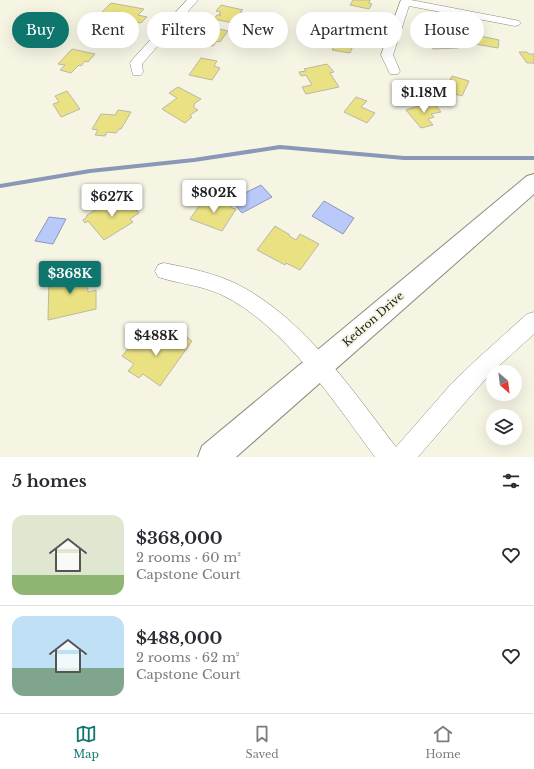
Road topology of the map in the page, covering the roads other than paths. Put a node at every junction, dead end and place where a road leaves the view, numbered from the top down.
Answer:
1 (193, 0) edge
2 (406, 1) edge
3 (515, 23) dead end
4 (394, 71) dead end
5 (137, 72) dead end
6 (534, 182) edge
7 (164, 271) dead end
8 (534, 321) edge
9 (319, 366) junction
10 (213, 457) edge
11 (389, 457) edge
12 (403, 457) edge

1 - 5 street
2 - 3 street
2 - 4 street
6 - 9 street, Kedron Drive
7 - 9 street
8 - 12 street
9 - 10 street, Kedron Drive
9 - 11 street

